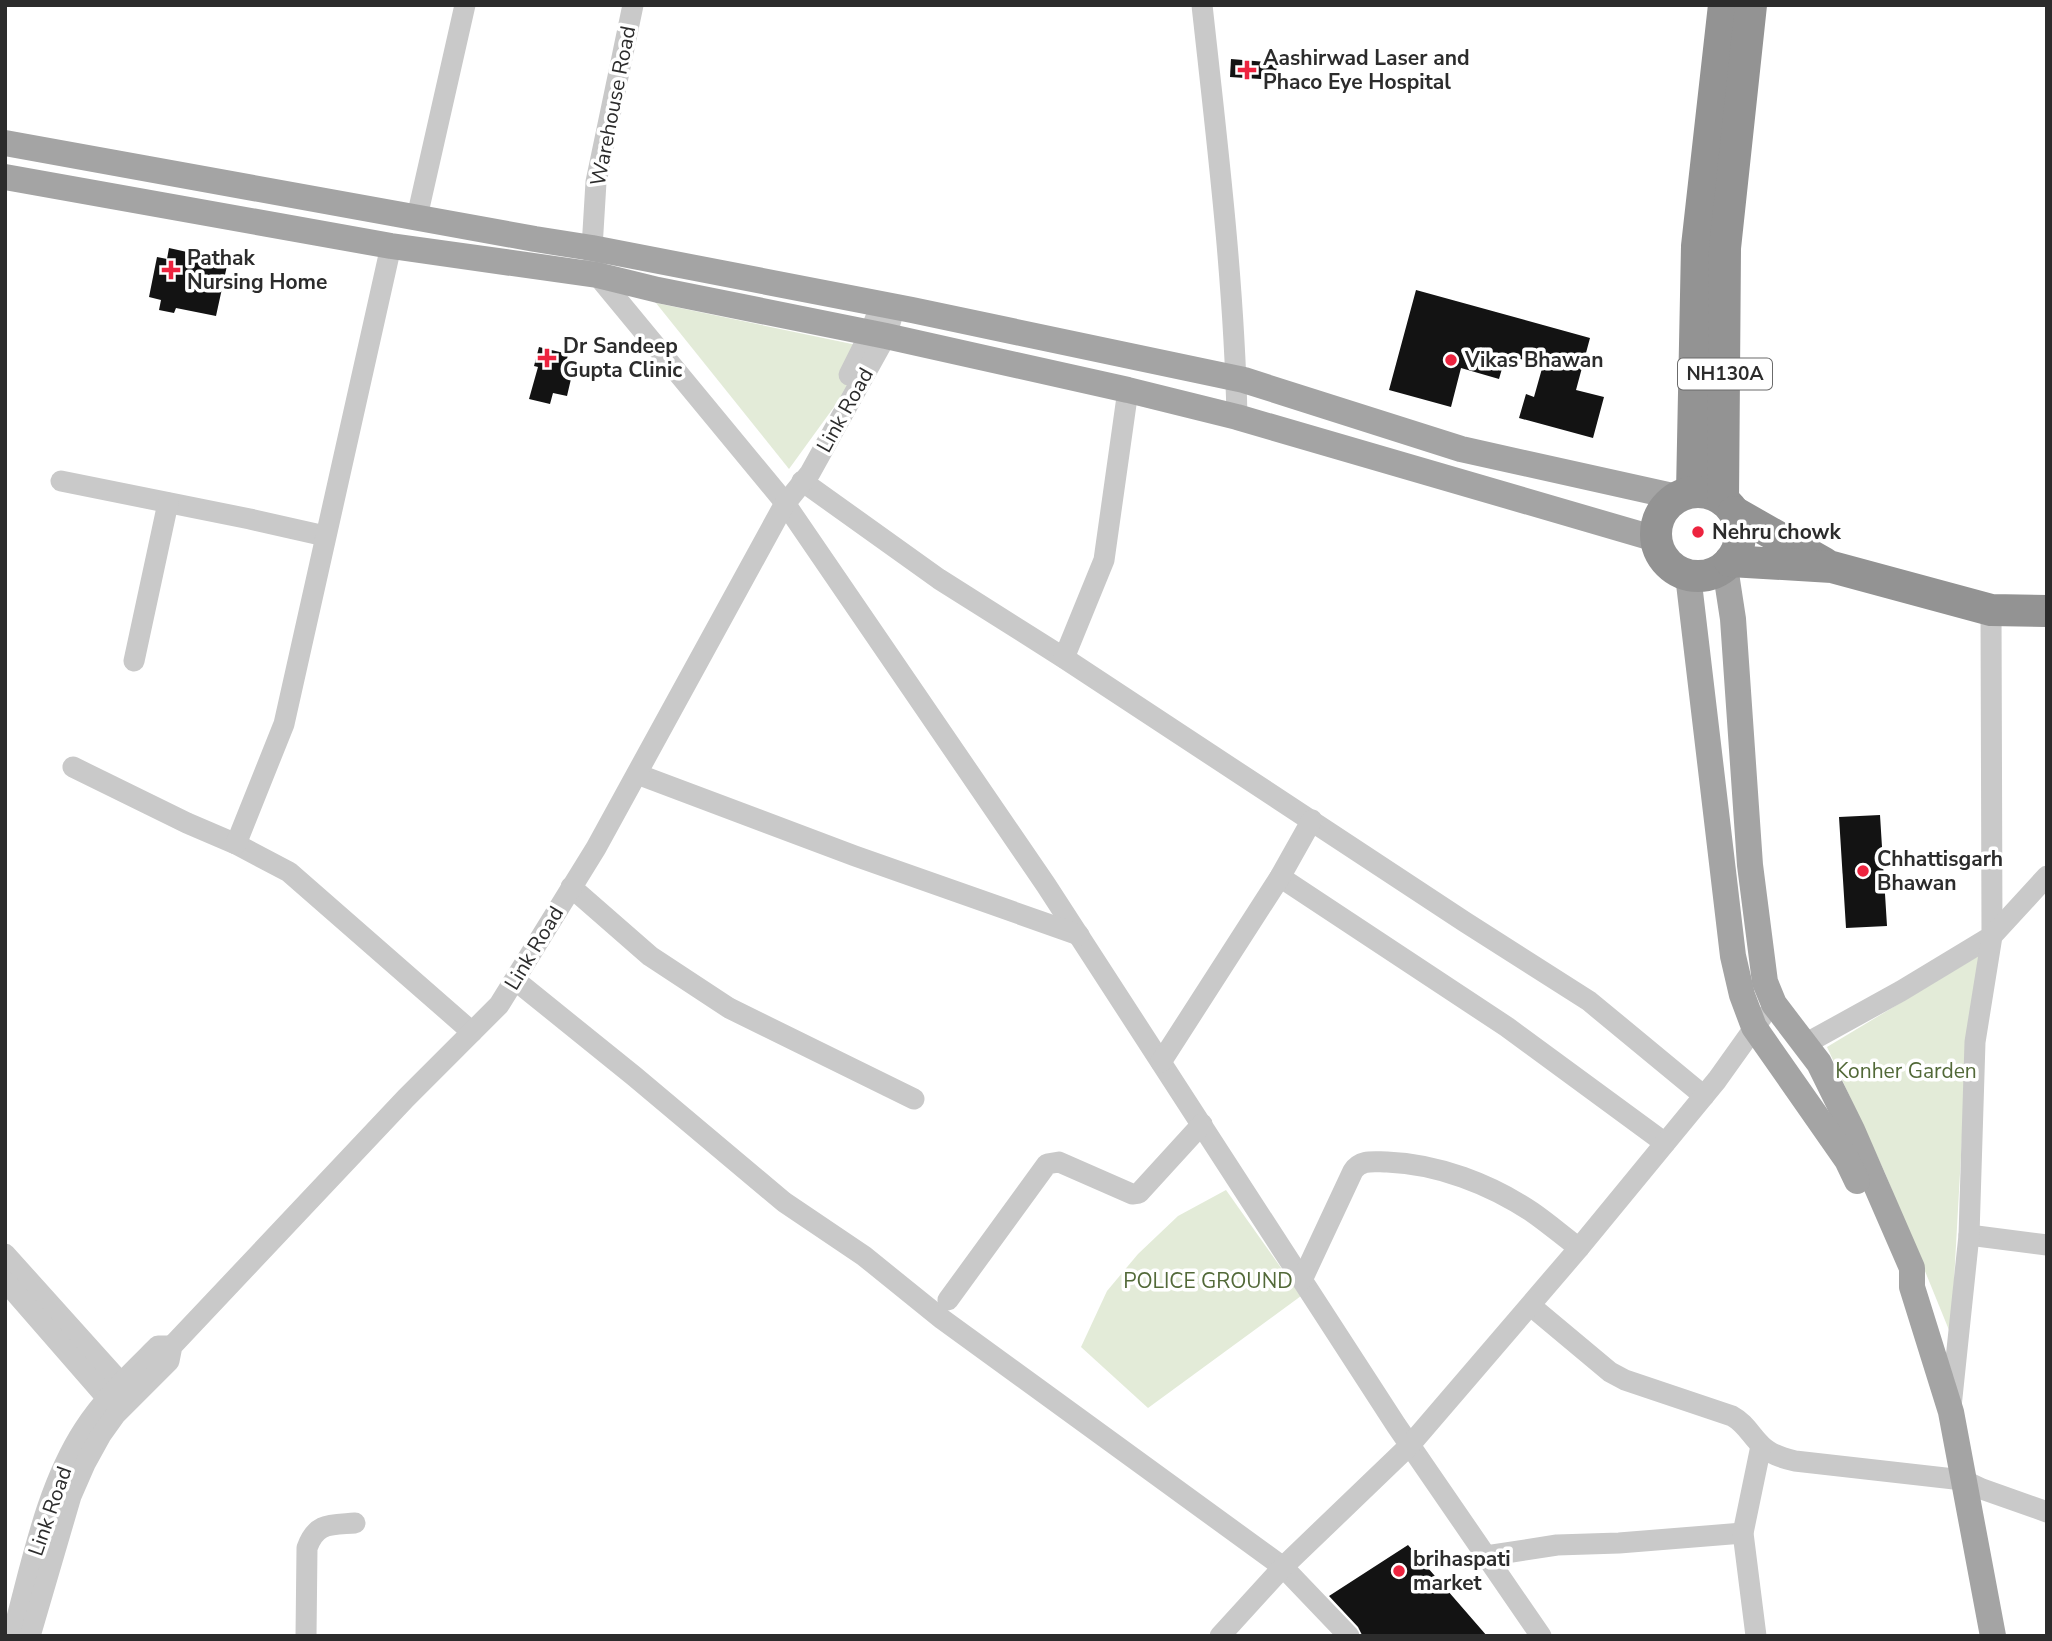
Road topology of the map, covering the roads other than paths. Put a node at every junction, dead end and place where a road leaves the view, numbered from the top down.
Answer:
1 (465, 5) edge
2 (633, 5) edge
3 (1202, 5) edge
4 (1724, 5) edge
5 (1751, 5) edge
6 (5, 143) edge
7 (5, 177) edge
8 (417, 216) junction
9 (391, 246) junction
10 (593, 248) junction
11 (597, 275) junction
12 (888, 305) junction
13 (878, 335) junction
14 (1236, 379) junction
15 (1128, 390) junction
16 (1237, 417) junction
17 (61, 481) dead end
18 (802, 481) junction
19 (1685, 494) junction
20 (168, 503) junction
21 (784, 505) junction
22 (1729, 506) junction
23 (325, 536) junction
24 (1657, 539) junction
25 (1728, 564) junction
26 (1832, 567) junction
27 (1688, 575) junction
28 (1991, 610) junction
29 (2047, 611) edge
30 (1064, 658) junction
31 (134, 661) dead end
32 (73, 767) dead end
33 (637, 774) junction
34 (1312, 820) junction
35 (236, 844) junction
36 (2047, 876) edge
37 (1280, 877) junction
38 (571, 887) junction
39 (1079, 935) junction
40 (1992, 936) junction
41 (515, 980) junction
42 (1774, 1004) junction
43 (1754, 1027) junction
44 (472, 1032) junction
45 (1805, 1044) junction
46 (1161, 1062) junction
47 (1704, 1096) junction
48 (914, 1099) dead end
49 (1202, 1124) junction
50 (1665, 1143) junction
51 (1969, 1235) junction
52 (2047, 1245) edge
53 (1579, 1248) junction
54 (5, 1254) edge
55 (1302, 1279) junction
56 (5, 1281) edge
57 (1912, 1287) junction
58 (948, 1300) dead end
59 (1531, 1306) junction
60 (172, 1346) junction
61 (114, 1391) junction
62 (1951, 1412) junction
63 (1410, 1445) junction
64 (1761, 1446) junction
65 (1963, 1480) junction
66 (2047, 1512) edge
67 (355, 1523) dead end
68 (1742, 1533) junction
69 (1486, 1556) junction
70 (1283, 1567) junction
71 (12, 1636) edge
72 (30, 1636) edge
73 (306, 1636) edge
74 (1220, 1636) edge
75 (1349, 1636) edge
76 (1541, 1636) edge
77 (1756, 1636) edge
78 (1993, 1636) edge

1 - 8 street
2 - 10 street, Warehouse Road
3 - 14 street
4 - 19 highway, NH130A
5 - 22 highway, NH130A
6 - 8 main road
7 - 9 main road
8 - 10 main road
9 - 11 main road
9 - 23 street
10 - 11 street, Warehouse Road
10 - 12 main road
11 - 13 main road
11 - 21 street
12 - 13 street, Link Road
12 - 14 main road
13 - 15 main road
13 - 18 street, Link Road
14 - 16 street
14 - 19 main road
15 - 16 main road
15 - 30 street
16 - 24 main road
17 - 20 street
18 - 21 street, Link Road
18 - 30 street
19 - 22 highway
19 - 24 highway
20 - 23 street
20 - 31 street
21 - 33 street, Link Road
21 - 39 street
22 - 25 highway, NH130A
22 - 26 highway
23 - 35 street
24 - 27 highway
25 - 26 highway
25 - 27 highway
25 - 42 main road
26 - 28 highway
27 - 43 main road
28 - 29 highway
28 - 40 street
30 - 34 street
32 - 35 street
33 - 38 street, Link Road
33 - 39 street
34 - 37 street
34 - 47 street
35 - 44 street
36 - 40 street
37 - 46 street
37 - 50 street
38 - 41 street, Link Road
38 - 48 street
39 - 46 street
40 - 45 street
40 - 51 street
41 - 44 street, Link Road
41 - 70 street
42 - 43 street
42 - 45 main road
43 - 47 street
43 - 57 main road
44 - 60 street, Link Road
45 - 57 main road
46 - 49 street
47 - 50 street
49 - 55 street
49 - 58 street
50 - 53 street
51 - 52 street
51 - 62 street
53 - 55 street
53 - 59 street
54 - 61 street
55 - 63 street
56 - 61 street
57 - 62 main road
59 - 63 street
59 - 64 street
60 - 61 street, Link Road
60 - 72 street, Link Road
61 - 71 street, Link Road
62 - 65 main road
63 - 69 street
63 - 70 street
64 - 65 street
64 - 68 street
65 - 66 street
65 - 78 main road
67 - 73 street
68 - 69 street
68 - 77 street
69 - 76 street
70 - 74 street
70 - 75 street

